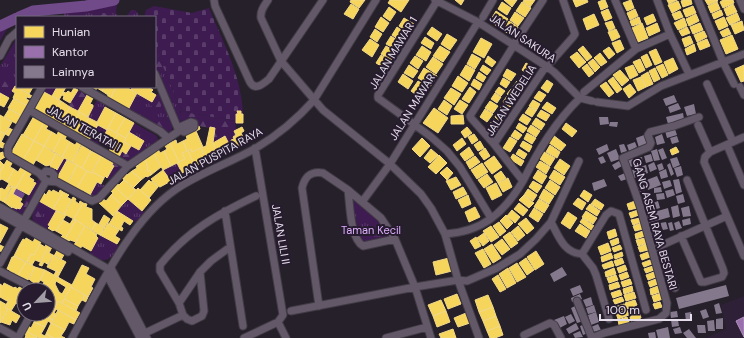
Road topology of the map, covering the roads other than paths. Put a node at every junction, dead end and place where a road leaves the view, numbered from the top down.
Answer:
1 (214, 0) edge
2 (268, 0) edge
3 (323, 0) edge
4 (376, 0) edge
5 (493, 0) edge
6 (543, 0) edge
7 (563, 0) edge
8 (615, 0) edge
9 (657, 0) edge
10 (698, 0) edge
11 (740, 0) edge
12 (436, 1) edge
13 (744, 9) edge
14 (480, 19) junction
15 (16, 33) edge
16 (670, 34) junction
17 (515, 43) junction
18 (636, 49) junction
19 (744, 54) edge
20 (0, 56) edge
21 (281, 61) junction
22 (723, 62) junction
23 (549, 64) junction
24 (689, 74) junction
25 (156, 78) edge
26 (708, 84) dead end
27 (41, 88) edge
28 (84, 88) edge
29 (582, 95) junction
30 (744, 95) edge
31 (314, 100) junction
32 (30, 110) junction
33 (699, 117) dead end
34 (414, 124) junction
35 (698, 125) dead end
36 (744, 137) edge
37 (168, 138) junction
38 (730, 143) junction
39 (494, 144) junction
40 (255, 148) junction
41 (710, 152) junction
42 (579, 161) dead end
43 (390, 164) junction
44 (128, 166) junction
45 (47, 179) junction
46 (687, 180) dead end
47 (523, 181) junction
48 (744, 185) edge
49 (348, 190) junction
50 (256, 196) dead end
51 (362, 202) junction
52 (0, 207) edge
53 (225, 211) junction
54 (0, 214) edge
55 (727, 216) junction
56 (492, 218) junction
57 (551, 222) junction
58 (23, 224) junction
59 (705, 225) junction
60 (445, 234) junction
61 (681, 236) junction
62 (395, 239) junction
63 (230, 246) junction
64 (582, 254) junction
65 (744, 256) edge
66 (0, 263) edge
67 (109, 272) junction
68 (200, 272) junction
69 (2, 273) edge
70 (458, 280) junction
71 (20, 282) edge
72 (414, 287) junction
73 (675, 288) dead end
74 (577, 301) dead end
75 (179, 303) junction
76 (320, 306) junction
77 (291, 310) dead end
78 (646, 310) dead end
79 (183, 315) junction
80 (609, 319) dead end
81 (27, 322) edge
82 (278, 322) junction
83 (243, 326) dead end
84 (427, 327) junction
85 (0, 328) edge
86 (524, 335) dead end
87 (604, 336) edge
88 (141, 337) edge
89 (18, 338) edge
90 (72, 338) edge
91 (244, 338) edge
92 (286, 338) edge
93 (388, 338) edge
94 (430, 338) edge
95 (479, 338) edge
96 (561, 338) edge
97 (592, 338) edge

1 - 21 street
2 - 21 street
3 - 21 street
4 - 31 street, JALAN PUSPITA RAYA
5 - 14 street, JALAN MAWAR
6 - 17 street
7 - 23 street, JALAN WEDELIA
8 - 18 street
9 - 16 street
10 - 22 street
11 - 13 street
12 - 14 street, JALAN SAKURA
12 - 34 street, JALAN MAWAR 1
14 - 17 street, JALAN SAKURA
14 - 34 street, JALAN MAWAR
15 - 20 street
16 - 18 street
16 - 24 street
17 - 23 street, JALAN SAKURA
17 - 39 street
18 - 29 street
19 - 22 street
21 - 31 street
22 - 24 street
22 - 30 street
23 - 29 street, JALAN SAKURA
23 - 39 street, JALAN WEDELIA
24 - 29 street
25 - 37 street
26 - 38 street
27 - 32 street
28 - 37 street
29 - 47 street
31 - 40 street, JALAN PUSPITA RAYA
31 - 43 street
32 - 44 street, JALAN TERATAI I
32 - 45 street
33 - 87 street, GANG ASEM RAYA BESTARI
34 - 43 street, JALAN MAWAR
34 - 56 street
35 - 41 street
36 - 38 street
37 - 44 street
38 - 41 street
38 - 48 street
39 - 47 street, JALAN WEDELIA
40 - 67 street, JALAN PUSPITA RAYA
40 - 82 street, JALAN LILI II
41 - 55 street
42 - 57 street
43 - 51 street, JALAN MAWAR
43 - 60 street
44 - 45 street
45 - 58 street
46 - 59 street
47 - 56 street
49 - 51 street
49 - 62 street
49 - 76 street
50 - 53 street
51 - 62 street
52 - 58 street
53 - 63 street
53 - 75 street
54 - 58 street
55 - 59 street
55 - 65 street
56 - 60 street
57 - 64 street
57 - 70 street
58 - 66 street
58 - 67 street
59 - 61 street
59 - 61 street
60 - 70 street
61 - 73 street
62 - 72 street
63 - 68 street
63 - 83 street
64 - 78 street
64 - 80 street
67 - 88 street
67 - 90 street, JALAN PUSPITA RAYA
68 - 75 street
68 - 79 street
69 - 71 street
70 - 72 street
70 - 95 street
72 - 76 street
72 - 84 street
74 - 97 street
75 - 79 street
76 - 77 street
79 - 88 street
81 - 89 street
82 - 91 street
82 - 92 street
84 - 93 street
84 - 94 street
85 - 89 street
86 - 96 street
87 - 97 street, GANG ASEM RAYA BESTARI

